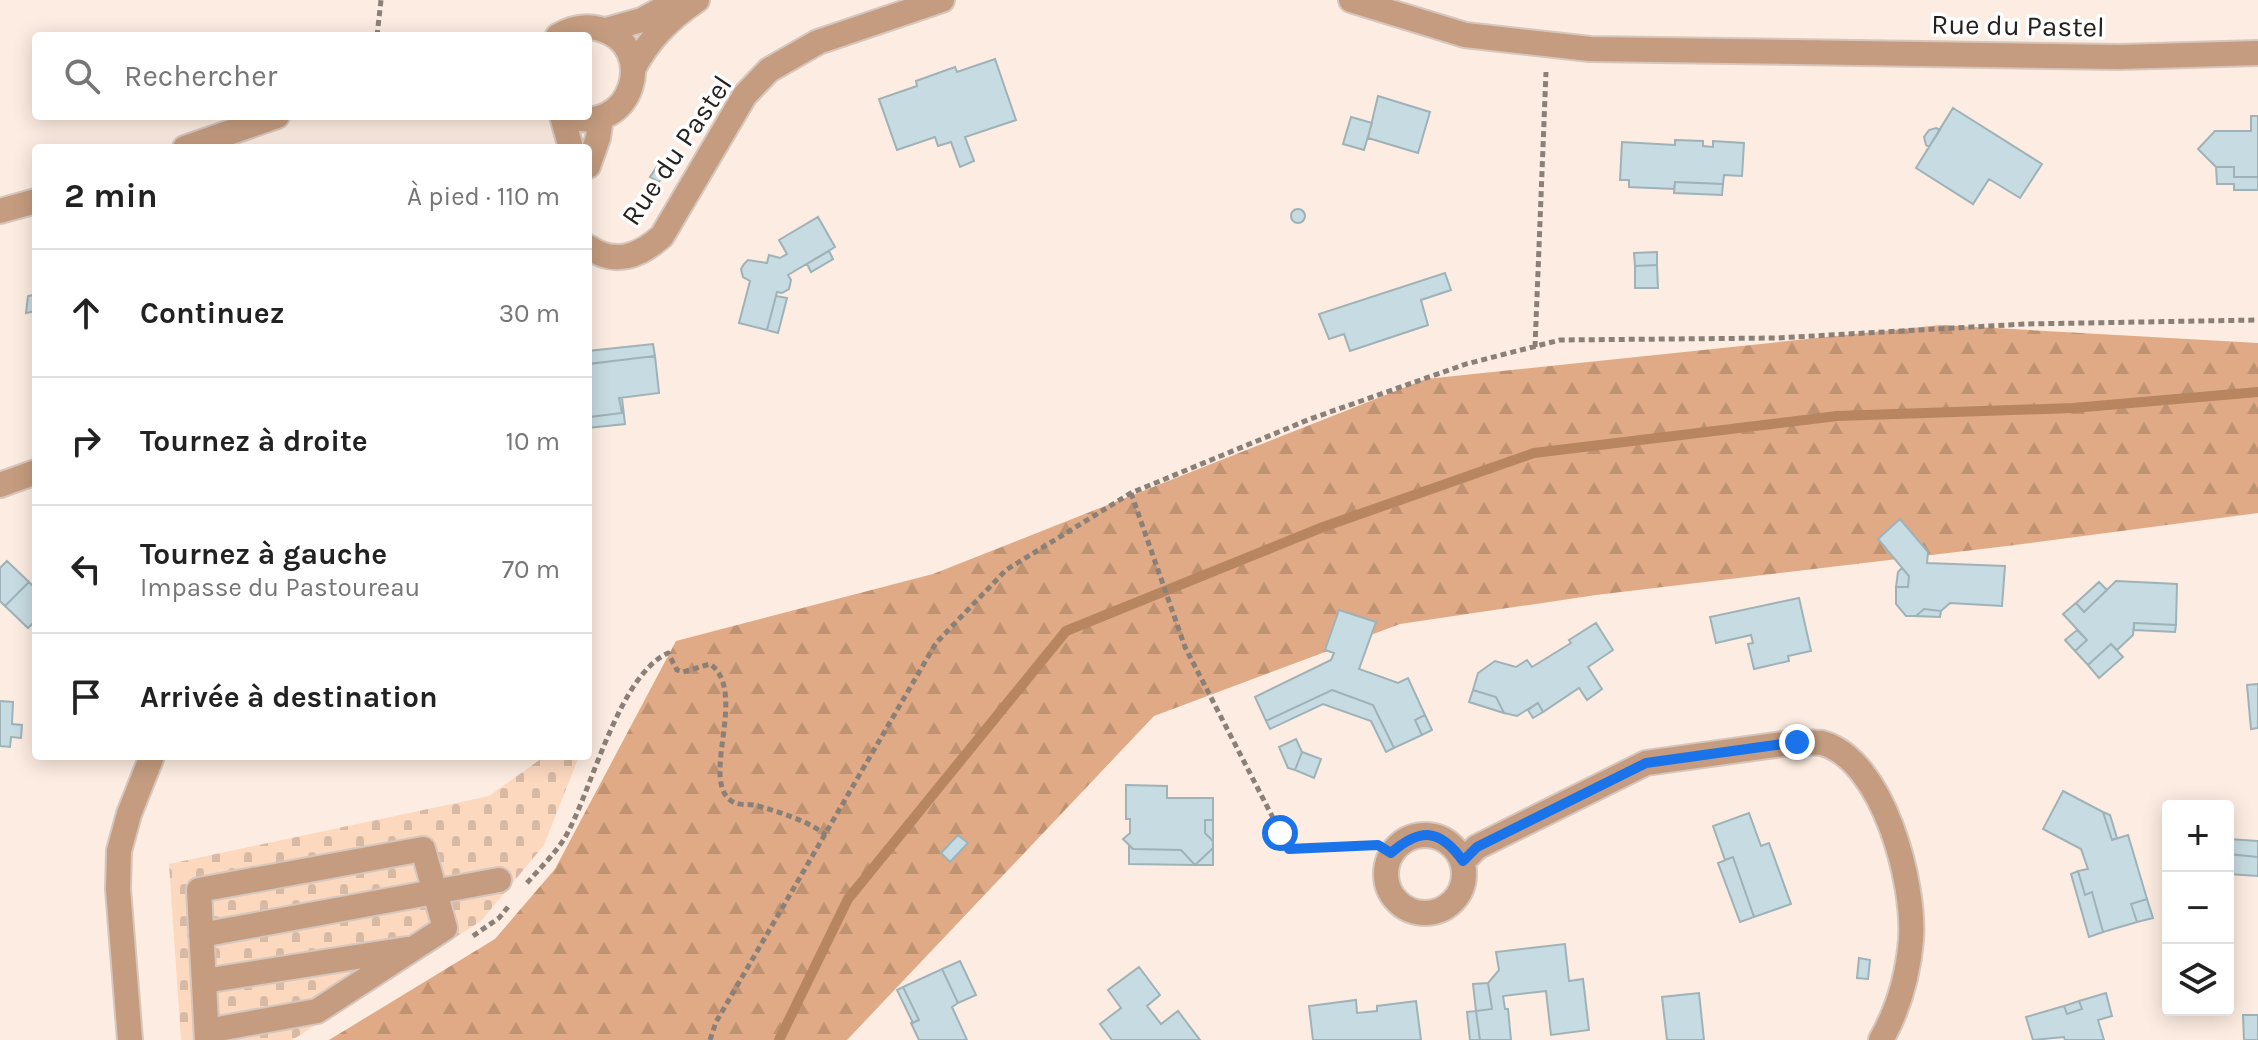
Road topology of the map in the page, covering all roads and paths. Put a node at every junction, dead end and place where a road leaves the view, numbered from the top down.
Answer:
1 (381, 0) edge
2 (679, 0) edge
3 (697, 0) edge
4 (942, 0) edge
5 (1351, 0) edge
6 (606, 30) junction
7 (377, 32) edge
8 (566, 32) edge
9 (1547, 45) junction
10 (2258, 53) edge
11 (633, 69) junction
12 (601, 118) junction
13 (592, 119) edge
14 (266, 120) edge
15 (563, 120) edge
16 (196, 144) edge
17 (570, 144) edge
18 (592, 155) edge
19 (32, 190) edge
20 (0, 194) edge
21 (32, 202) edge
22 (0, 211) edge
23 (592, 250) edge
24 (2258, 320) edge
25 (1535, 347) junction
26 (32, 473) edge
27 (0, 485) edge
28 (1131, 493) junction
29 (604, 750) dead end
30 (150, 760) edge
31 (826, 835) junction
32 (1391, 853) junction
33 (1463, 861) junction
34 (499, 880) dead end
35 (435, 892) junction
36 (201, 935) junction
37 (416, 947) junction
38 (204, 981) junction
39 (207, 1035) edge
40 (130, 1040) edge
41 (710, 1040) edge
42 (1881, 1040) edge

1 - 7 path
2 - 6 street
3 - 11 street
4 - 23 street, Rue du Pastel
5 - 9 street, Rue du Pastel
6 - 8 street
6 - 11 street
9 - 10 street, Rue du Pastel
9 - 25 path
11 - 12 street
12 - 13 street
12 - 18 street
14 - 16 street
15 - 17 street
19 - 20 street
21 - 22 street
24 - 25 path
25 - 28 path
26 - 27 street
28 - 31 path
28 - 32 path
29 - 31 path
30 - 40 street
31 - 41 path
32 - 33 street
32 - 33 street
33 - 42 street
34 - 35 street
35 - 36 street
35 - 36 street
35 - 37 street
36 - 38 street
37 - 38 street
37 - 39 street
38 - 39 street

